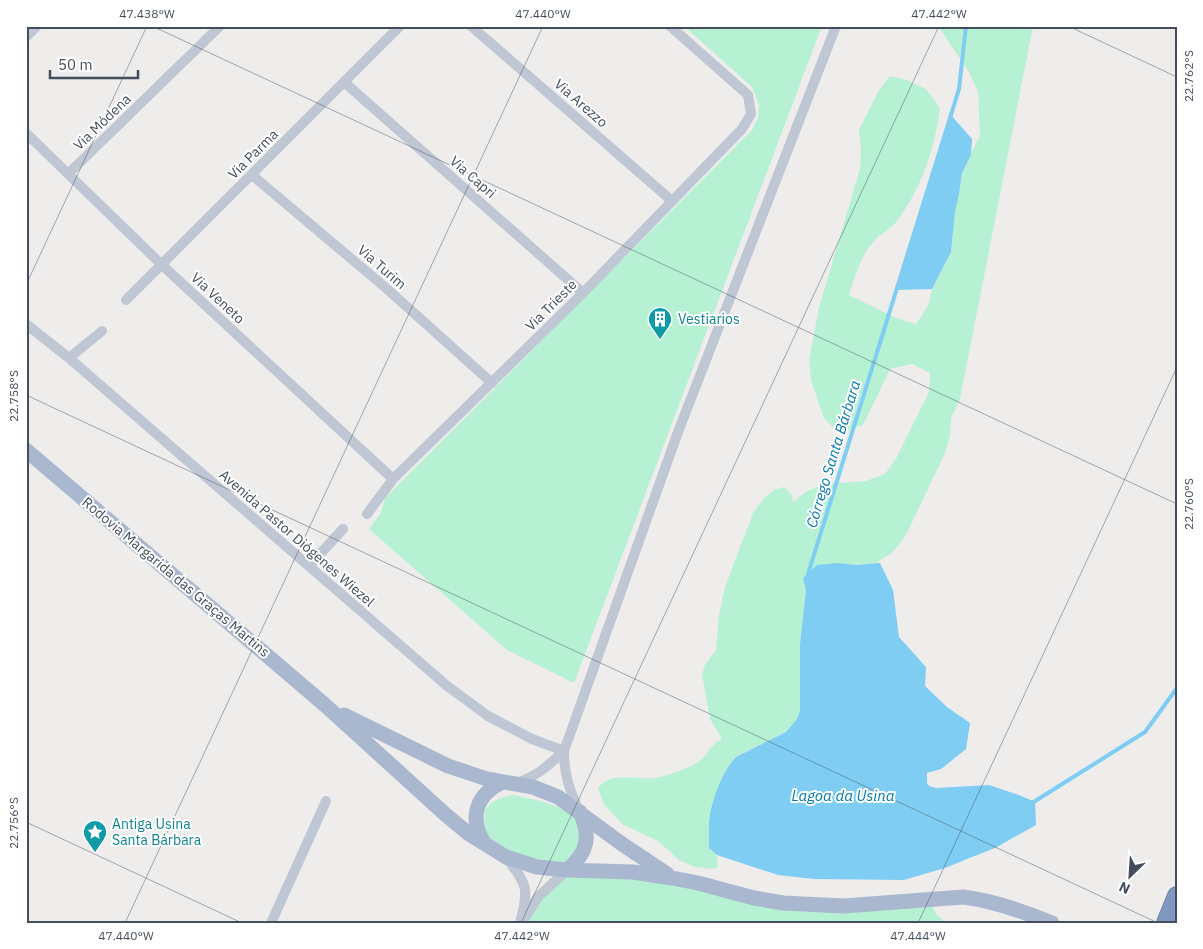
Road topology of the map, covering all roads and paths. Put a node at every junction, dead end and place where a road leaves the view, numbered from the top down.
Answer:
1 (36, 26) edge
2 (220, 26) edge
3 (399, 26) edge
4 (471, 26) edge
5 (670, 26) edge
6 (836, 26) edge
7 (26, 37) edge
8 (344, 82) junction
9 (26, 133) edge
10 (68, 174) junction
11 (252, 174) junction
12 (672, 201) junction
13 (162, 264) junction
14 (583, 293) junction
15 (126, 300) dead end
16 (26, 324) edge
17 (102, 331) dead end
18 (69, 358) junction
19 (492, 383) junction
20 (26, 450) edge
21 (393, 479) junction
22 (367, 514) dead end
23 (343, 529) dead end
24 (309, 566) junction
25 (325, 705) junction
26 (564, 750) junction
27 (509, 783) junction
28 (326, 801) dead end
29 (580, 812) junction
30 (485, 845) junction
31 (506, 857) junction
32 (567, 870) junction
33 (672, 878) junction
34 (1177, 896) edge
35 (1177, 905) edge
36 (1018, 909) junction
37 (271, 923) edge
38 (521, 923) edge
39 (1043, 923) edge
40 (1052, 923) edge
41 (1166, 923) edge

1 - 7 street
2 - 10 street, Via Módena
3 - 8 street, Via Parma
4 - 12 street, Via Arezzo
5 - 12 street, Via Trieste
6 - 26 street
8 - 11 street, Via Parma
8 - 14 street, Via Capri
9 - 10 street, Via Veneto
10 - 13 street, Via Veneto
11 - 13 street, Via Parma
11 - 19 street, Via Turim
12 - 14 street, Via Trieste
13 - 15 street, Via Parma
13 - 21 street, Via Veneto
14 - 19 street, Via Trieste
16 - 18 street, Avenida Pastor Diógenes Wiezel
17 - 18 street
18 - 24 street, Avenida Pastor Diógenes Wiezel
19 - 21 street, Via Trieste
20 - 25 main road, Rodovia Margarida das Graças Martins
21 - 22 street, Via Trieste
23 - 24 street
24 - 26 street, Avenida Pastor Diógenes Wiezel
25 - 27 main road, Rodovia Margarida das Graças Martins
25 - 30 main road, Rodovia Margarida das Graças Martins
26 - 27 street
26 - 29 street
27 - 29 main road, Rodovia Margarida das Graças Martins
27 - 30 main road
28 - 37 street
29 - 32 main road
29 - 33 main road, Rodovia Margarida das Graças Martins
30 - 31 main road, Rodovia Margarida das Graças Martins
31 - 32 main road, Rodovia Margarida das Graças Martins
31 - 38 street
32 - 33 main road, Rodovia Margarida das Graças Martins
32 - 38 street
33 - 36 main road, Rodovia Margarida das Graças Martins
34 - 41 highway
35 - 41 highway
36 - 39 main road, Rodovia Margarida das Graças Martins
36 - 40 main road, Rodovia Margarida das Graças Martins

